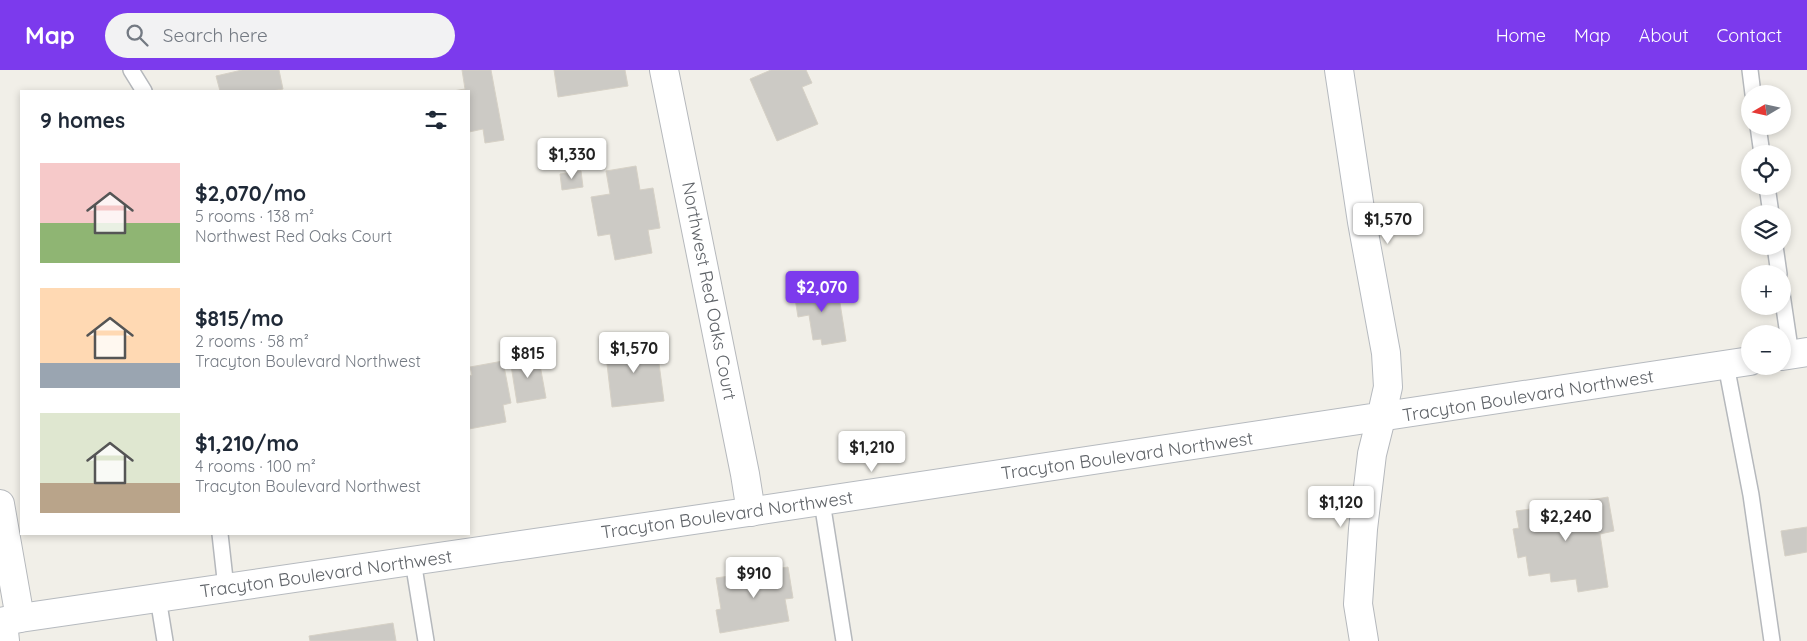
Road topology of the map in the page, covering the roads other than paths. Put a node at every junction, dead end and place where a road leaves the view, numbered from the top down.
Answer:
1 (131, 70) edge
2 (664, 70) edge
3 (1339, 70) edge
4 (1750, 70) edge
5 (1752, 85) edge
6 (143, 90) edge
7 (1786, 315) edge
8 (1794, 355) edge
9 (1738, 363) edge
10 (1381, 418) junction
11 (822, 502) junction
12 (0, 504) edge
13 (752, 512) junction
14 (220, 535) edge
15 (413, 561) junction
16 (226, 588) junction
17 (158, 598) junction
18 (7, 626) edge
19 (165, 641) edge
20 (426, 641) edge
21 (844, 641) edge
22 (1364, 641) edge
23 (1772, 641) edge

1 - 6 lane
2 - 13 main road, Northwest Red Oaks Court
3 - 10 main road
4 - 5 lane
7 - 8 lane
9 - 10 main road, Tracyton Boulevard Northwest
9 - 23 lane
10 - 11 main road, Tracyton Boulevard Northwest
10 - 22 main road
11 - 13 main road, Tracyton Boulevard Northwest
11 - 21 lane
12 - 18 main road
13 - 15 main road, Tracyton Boulevard Northwest
14 - 16 lane
15 - 16 main road, Tracyton Boulevard Northwest
15 - 20 lane
16 - 17 main road, Tracyton Boulevard Northwest
17 - 18 main road, Tracyton Boulevard Northwest
17 - 19 lane

